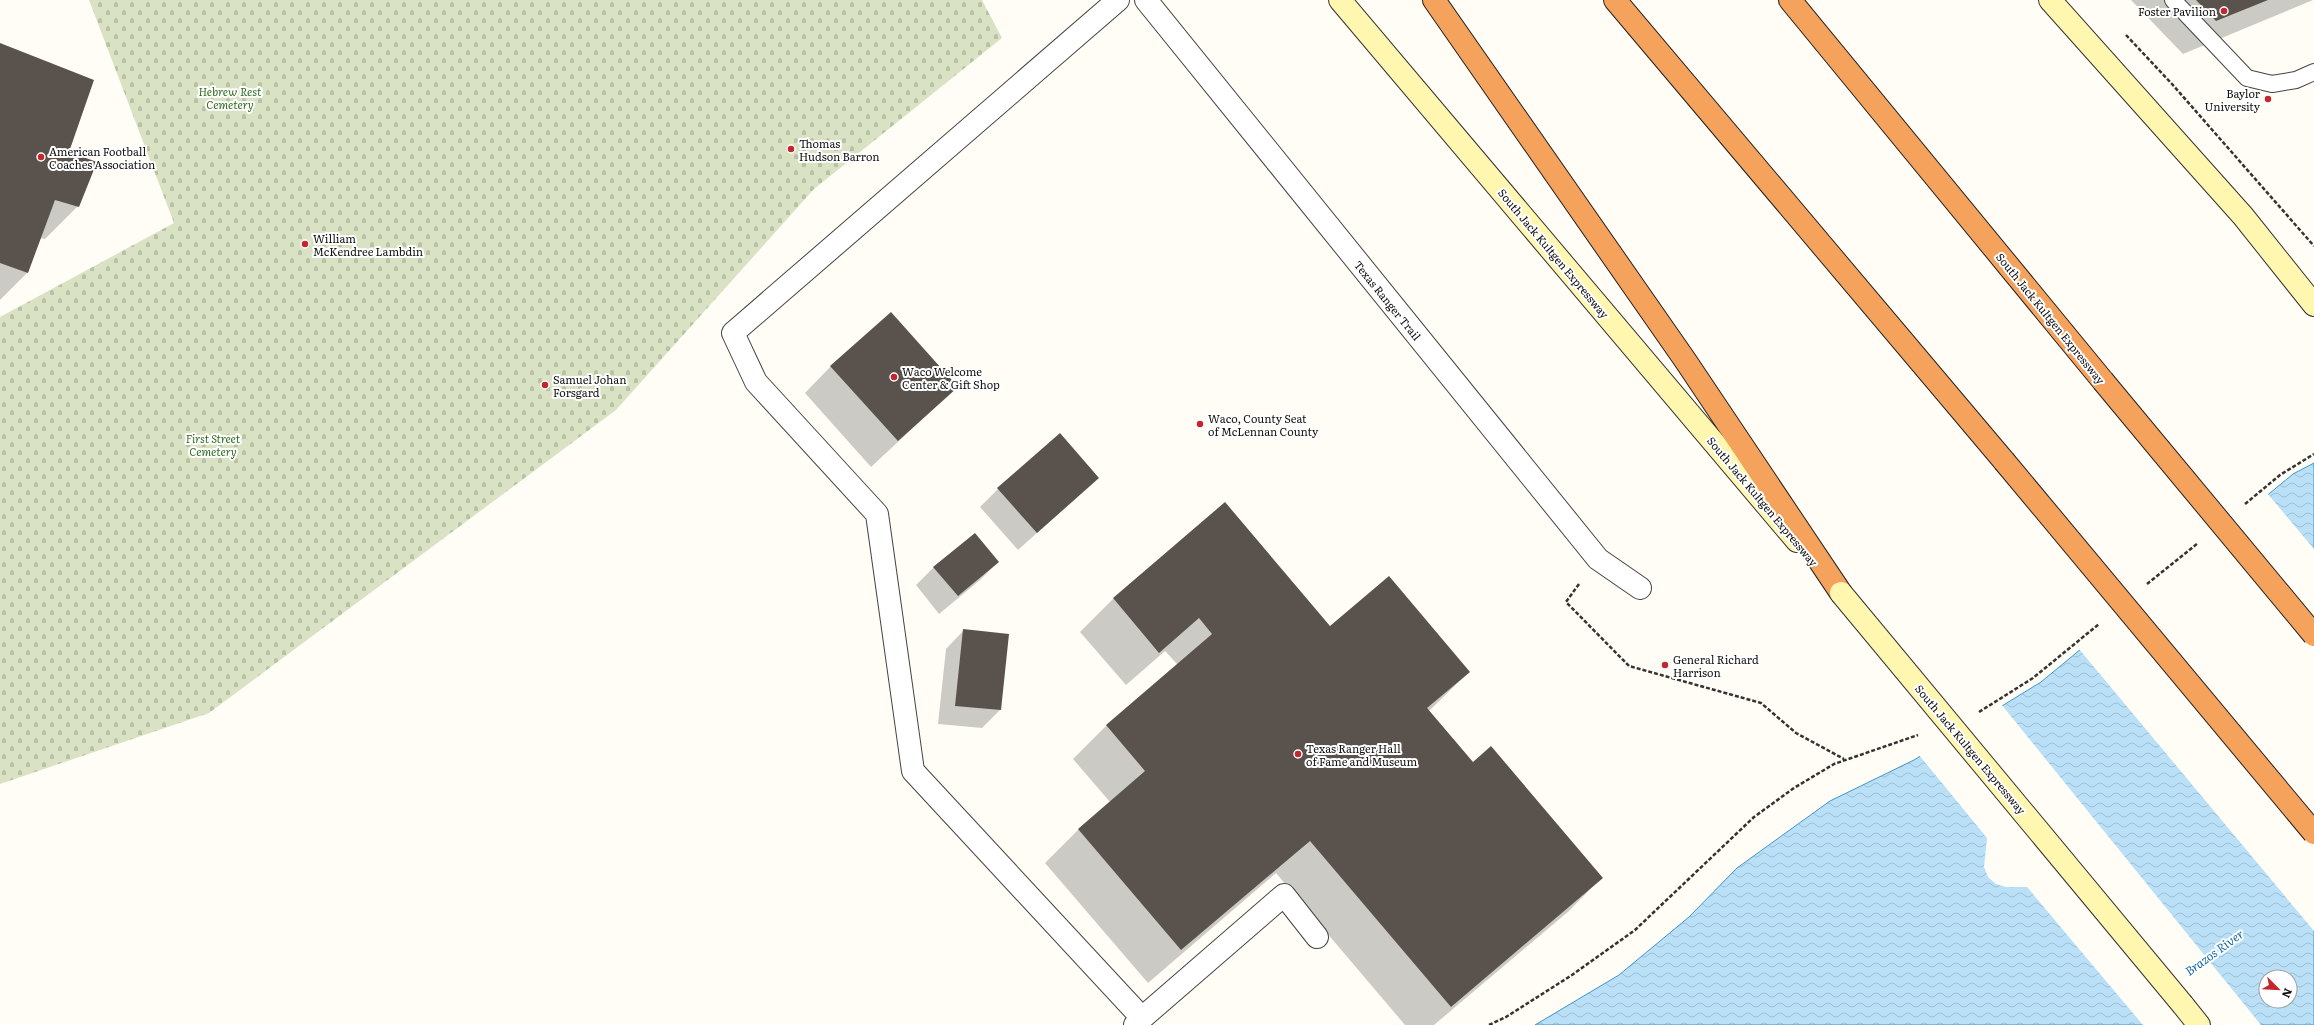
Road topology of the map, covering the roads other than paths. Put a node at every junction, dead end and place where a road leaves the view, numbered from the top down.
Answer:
1 (1118, 0) edge
2 (1146, 0) edge
3 (1340, 0) edge
4 (1434, 0) edge
5 (1615, 0) edge
6 (1790, 0) edge
7 (2050, 0) edge
8 (2173, 0) edge
9 (2314, 72) edge
10 (2314, 305) edge
11 (1640, 588) dead end
12 (1841, 593) junction
13 (2314, 635) edge
14 (2314, 833) edge
15 (1317, 937) dead end
16 (1139, 1021) edge
17 (2199, 1025) edge

1 - 16 street
2 - 11 street, Texas Ranger Trail
3 - 12 main road, South Jack Kultgen Expressway
4 - 12 highway
5 - 14 highway, bridge
6 - 13 highway, South Jack Kultgen Expressway, bridge
7 - 10 main road
8 - 9 lane
12 - 17 main road, South Jack Kultgen Expressway, bridge
15 - 16 street

